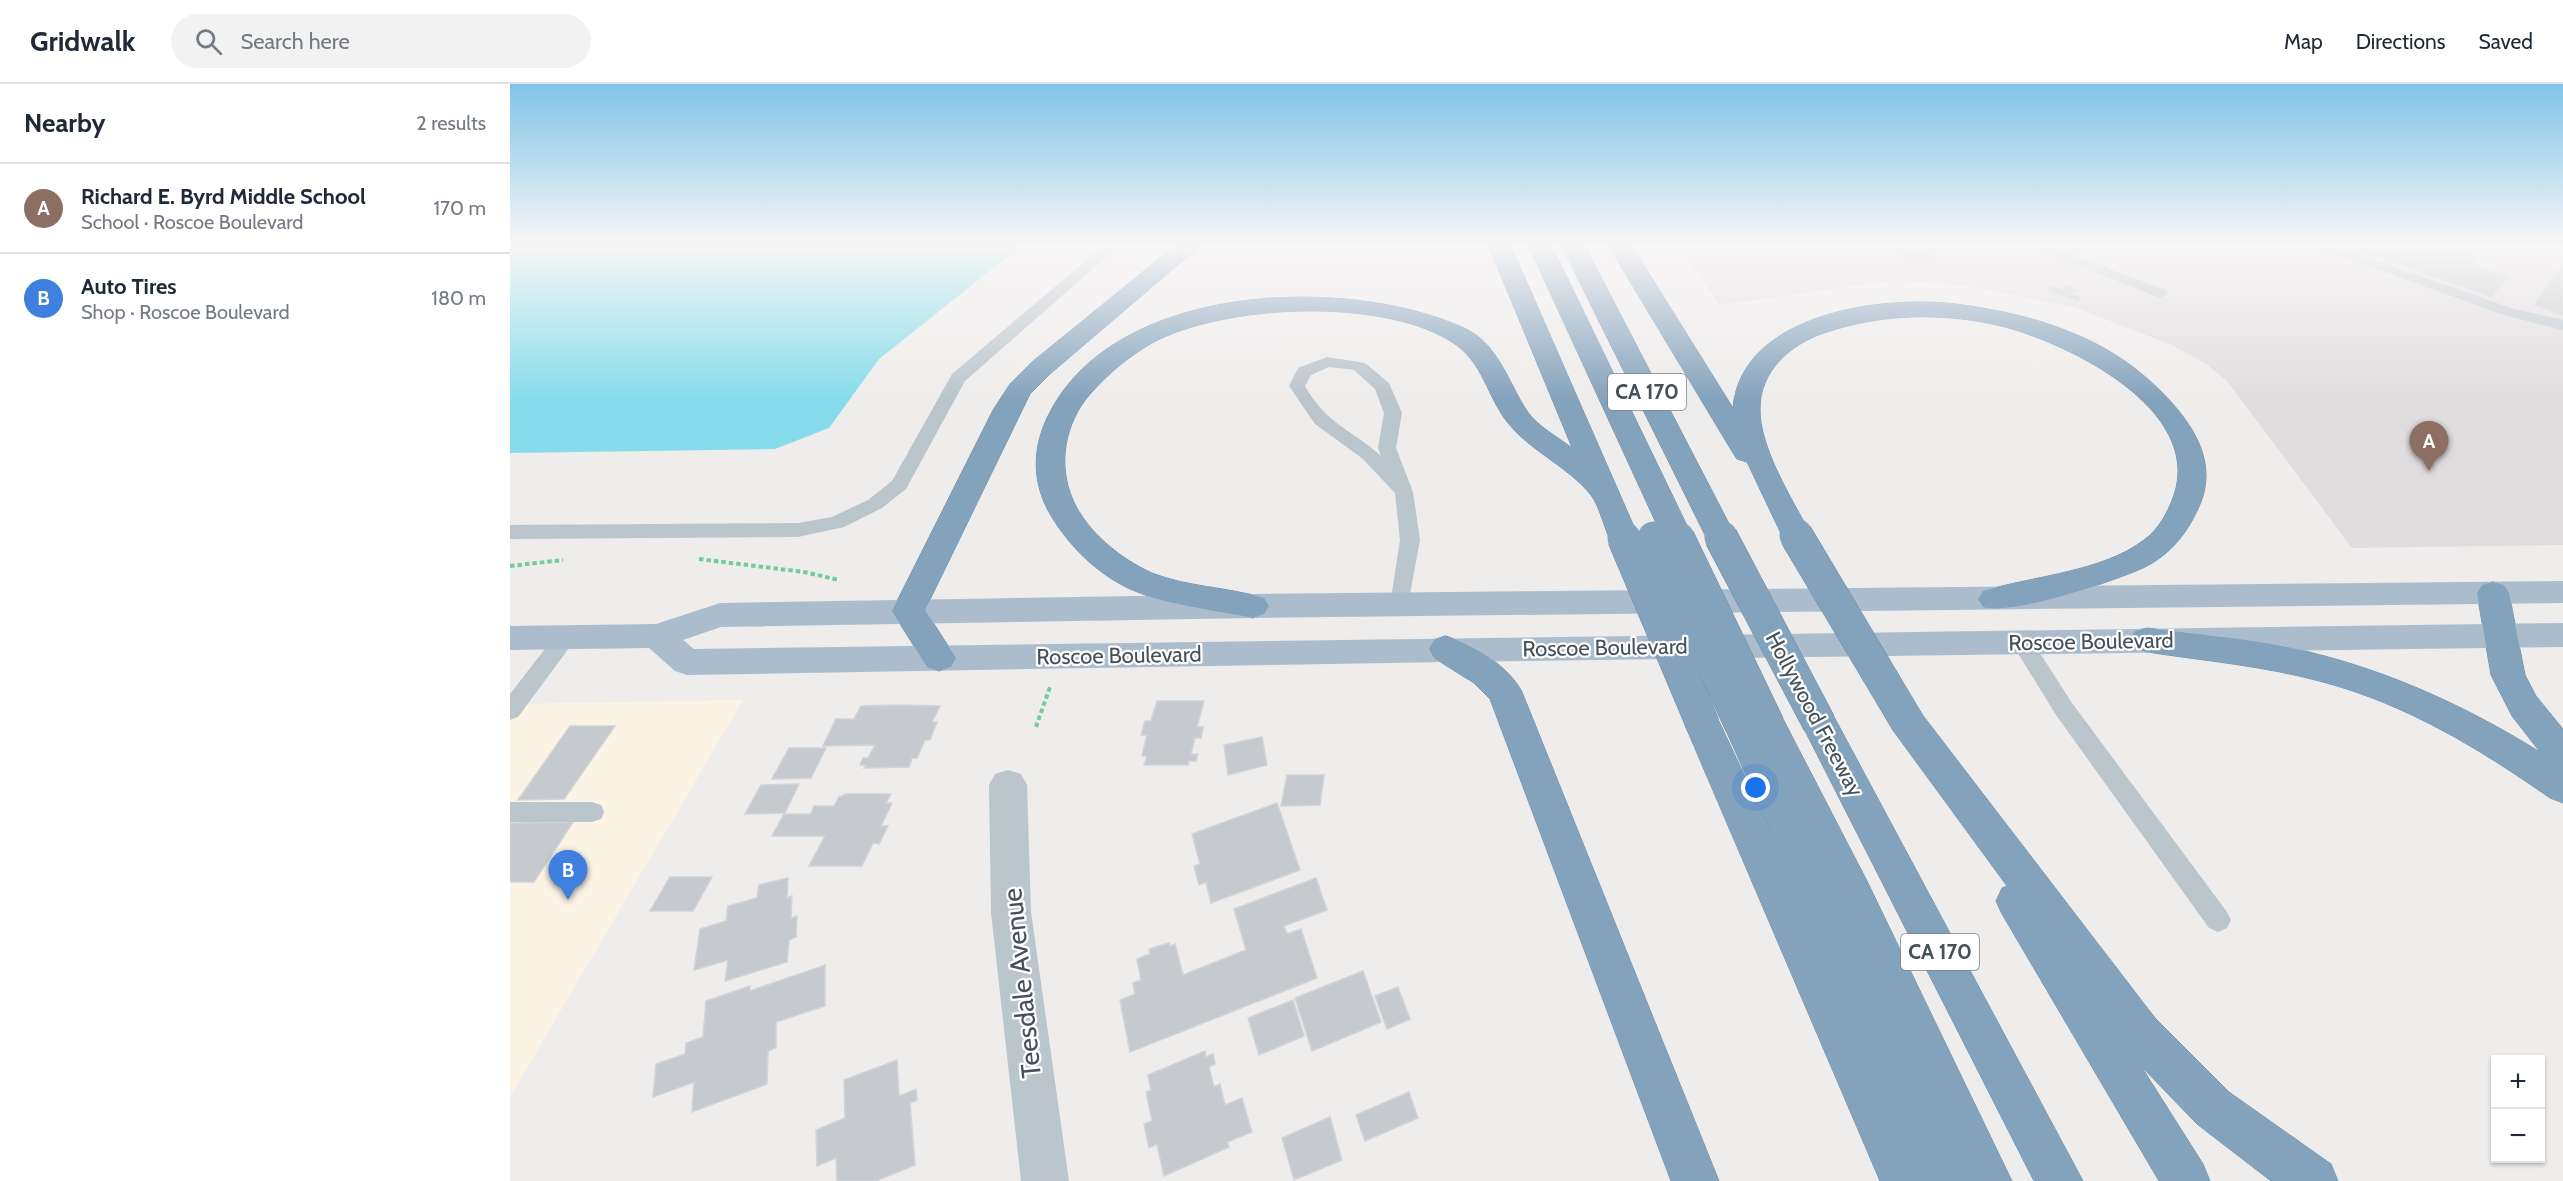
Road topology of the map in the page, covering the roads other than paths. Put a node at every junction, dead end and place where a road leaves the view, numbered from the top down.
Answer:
1 (1052, 297) edge
2 (1127, 297) edge
3 (1522, 297) edge
4 (1544, 297) edge
5 (1560, 297) edge
6 (1599, 297) edge
7 (1653, 297) edge
8 (2467, 297) edge
9 (2563, 325) edge
10 (1604, 491) junction
11 (1404, 492) junction
12 (510, 532) edge
13 (1796, 535) junction
14 (1652, 538) junction
15 (2563, 592) edge
16 (2493, 593) junction
17 (1994, 599) junction
18 (1400, 605) junction
19 (1253, 606) junction
20 (908, 611) junction
21 (2500, 634) junction
22 (2563, 635) edge
23 (657, 636) junction
24 (565, 638) junction
25 (510, 639) edge
26 (2147, 640) junction
27 (2022, 642) junction
28 (1446, 649) junction
29 (939, 658) junction
30 (510, 711) edge
31 (1908, 723) junction
32 (1737, 725) junction
33 (2563, 755) edge
34 (1008, 785) dead end
35 (2563, 787) edge
36 (510, 812) edge
37 (592, 812) dead end
38 (2218, 920) dead end
39 (1045, 1181) edge
40 (1695, 1181) edge
41 (1904, 1181) edge
42 (1950, 1181) edge
43 (1988, 1181) edge
44 (2059, 1181) edge
45 (2186, 1181) edge
46 (2314, 1181) edge

1 - 12 lane
2 - 20 highway
3 - 10 highway
4 - 14 highway
5 - 14 highway
6 - 44 highway, Hollywood Freeway / CA 170, bridge
7 - 13 highway
8 - 9 lane
10 - 14 highway
10 - 19 highway
11 - 11 lane
11 - 18 lane
13 - 17 highway
13 - 31 highway, bridge
14 - 32 highway, bridge
14 - 32 highway, bridge
15 - 16 main road, Roscoe Boulevard
16 - 17 main road, Roscoe Boulevard
16 - 21 highway
17 - 18 main road, Roscoe Boulevard
18 - 19 main road, Roscoe Boulevard
19 - 20 main road, Roscoe Boulevard
20 - 23 main road, Roscoe Boulevard
20 - 29 highway
21 - 22 main road, Roscoe Boulevard
21 - 26 main road, Roscoe Boulevard
21 - 33 highway
23 - 24 main road, Roscoe Boulevard
23 - 29 main road, Roscoe Boulevard
24 - 25 main road, Roscoe Boulevard
24 - 30 lane
26 - 27 main road, Roscoe Boulevard
26 - 35 highway
27 - 28 main road, Roscoe Boulevard
27 - 38 lane
28 - 29 main road, Roscoe Boulevard
28 - 40 highway
31 - 45 highway
31 - 46 highway
32 - 41 highway
32 - 42 highway
32 - 43 highway
34 - 39 street, Teesdale Avenue
36 - 37 lane

